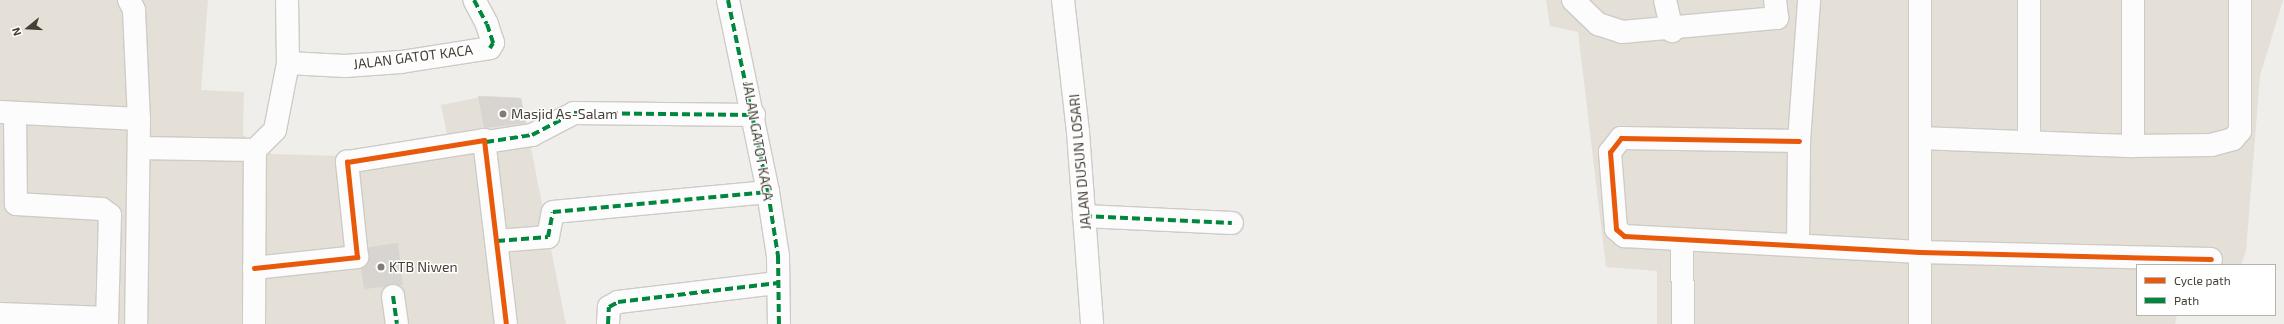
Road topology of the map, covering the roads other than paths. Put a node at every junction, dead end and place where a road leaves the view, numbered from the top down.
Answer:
1 (129, 0) edge
2 (287, 0) edge
3 (474, 0) edge
4 (728, 0) edge
5 (1063, 0) edge
6 (1573, 0) edge
7 (1665, 0) edge
8 (1920, 0) edge
9 (2029, 0) edge
10 (2133, 0) edge
11 (2240, 0) edge
12 (1776, 9) edge
13 (1808, 9) edge
14 (1672, 30) junction
15 (288, 63) junction
16 (8, 112) edge
17 (754, 115) junction
18 (139, 119) junction
19 (1920, 138) junction
20 (1799, 141) junction
21 (2029, 141) junction
22 (486, 142) junction
23 (2133, 146) junction
24 (139, 148) junction
25 (255, 150) junction
26 (768, 192) junction
27 (8, 204) edge
28 (1084, 216) junction
29 (1232, 223) dead end
30 (1682, 239) junction
31 (497, 241) junction
32 (1798, 244) junction
33 (1920, 252) junction
34 (2211, 259) dead end
35 (254, 268) junction
36 (778, 283) junction
37 (394, 296) dead end
38 (0, 314) edge
39 (107, 321) edge
40 (136, 324) edge
41 (254, 324) edge
42 (397, 324) edge
43 (506, 324) edge
44 (608, 324) edge
45 (779, 324) edge
46 (1092, 324) edge
47 (1683, 324) edge
48 (1920, 324) edge

1 - 18 street
2 - 15 street
3 - 15 street, JALAN GATOT KACA
4 - 17 street, JALAN GATOT KACA
5 - 28 street, JALAN DUSUN LOSARI
6 - 14 street
7 - 14 street
8 - 19 street
9 - 21 street
10 - 23 street
11 - 23 street
12 - 13 street
12 - 14 street
13 - 20 street
15 - 25 street
16 - 18 street
16 - 27 street
17 - 22 street
17 - 26 street, JALAN GATOT KACA
18 - 24 street
19 - 21 street
19 - 33 street
20 - 30 street
20 - 32 street
21 - 23 street
22 - 31 street
22 - 35 street
24 - 25 street
24 - 40 street
25 - 35 street
26 - 31 street
26 - 36 street, JALAN GATOT KACA
27 - 39 street
28 - 29 street
28 - 46 street, JALAN DUSUN LOSARI
30 - 32 street
30 - 47 street
31 - 43 street
32 - 33 street
33 - 34 street
33 - 48 street
35 - 41 street
36 - 44 street
36 - 45 street, JALAN GATOT KACA
37 - 42 street
38 - 39 street

